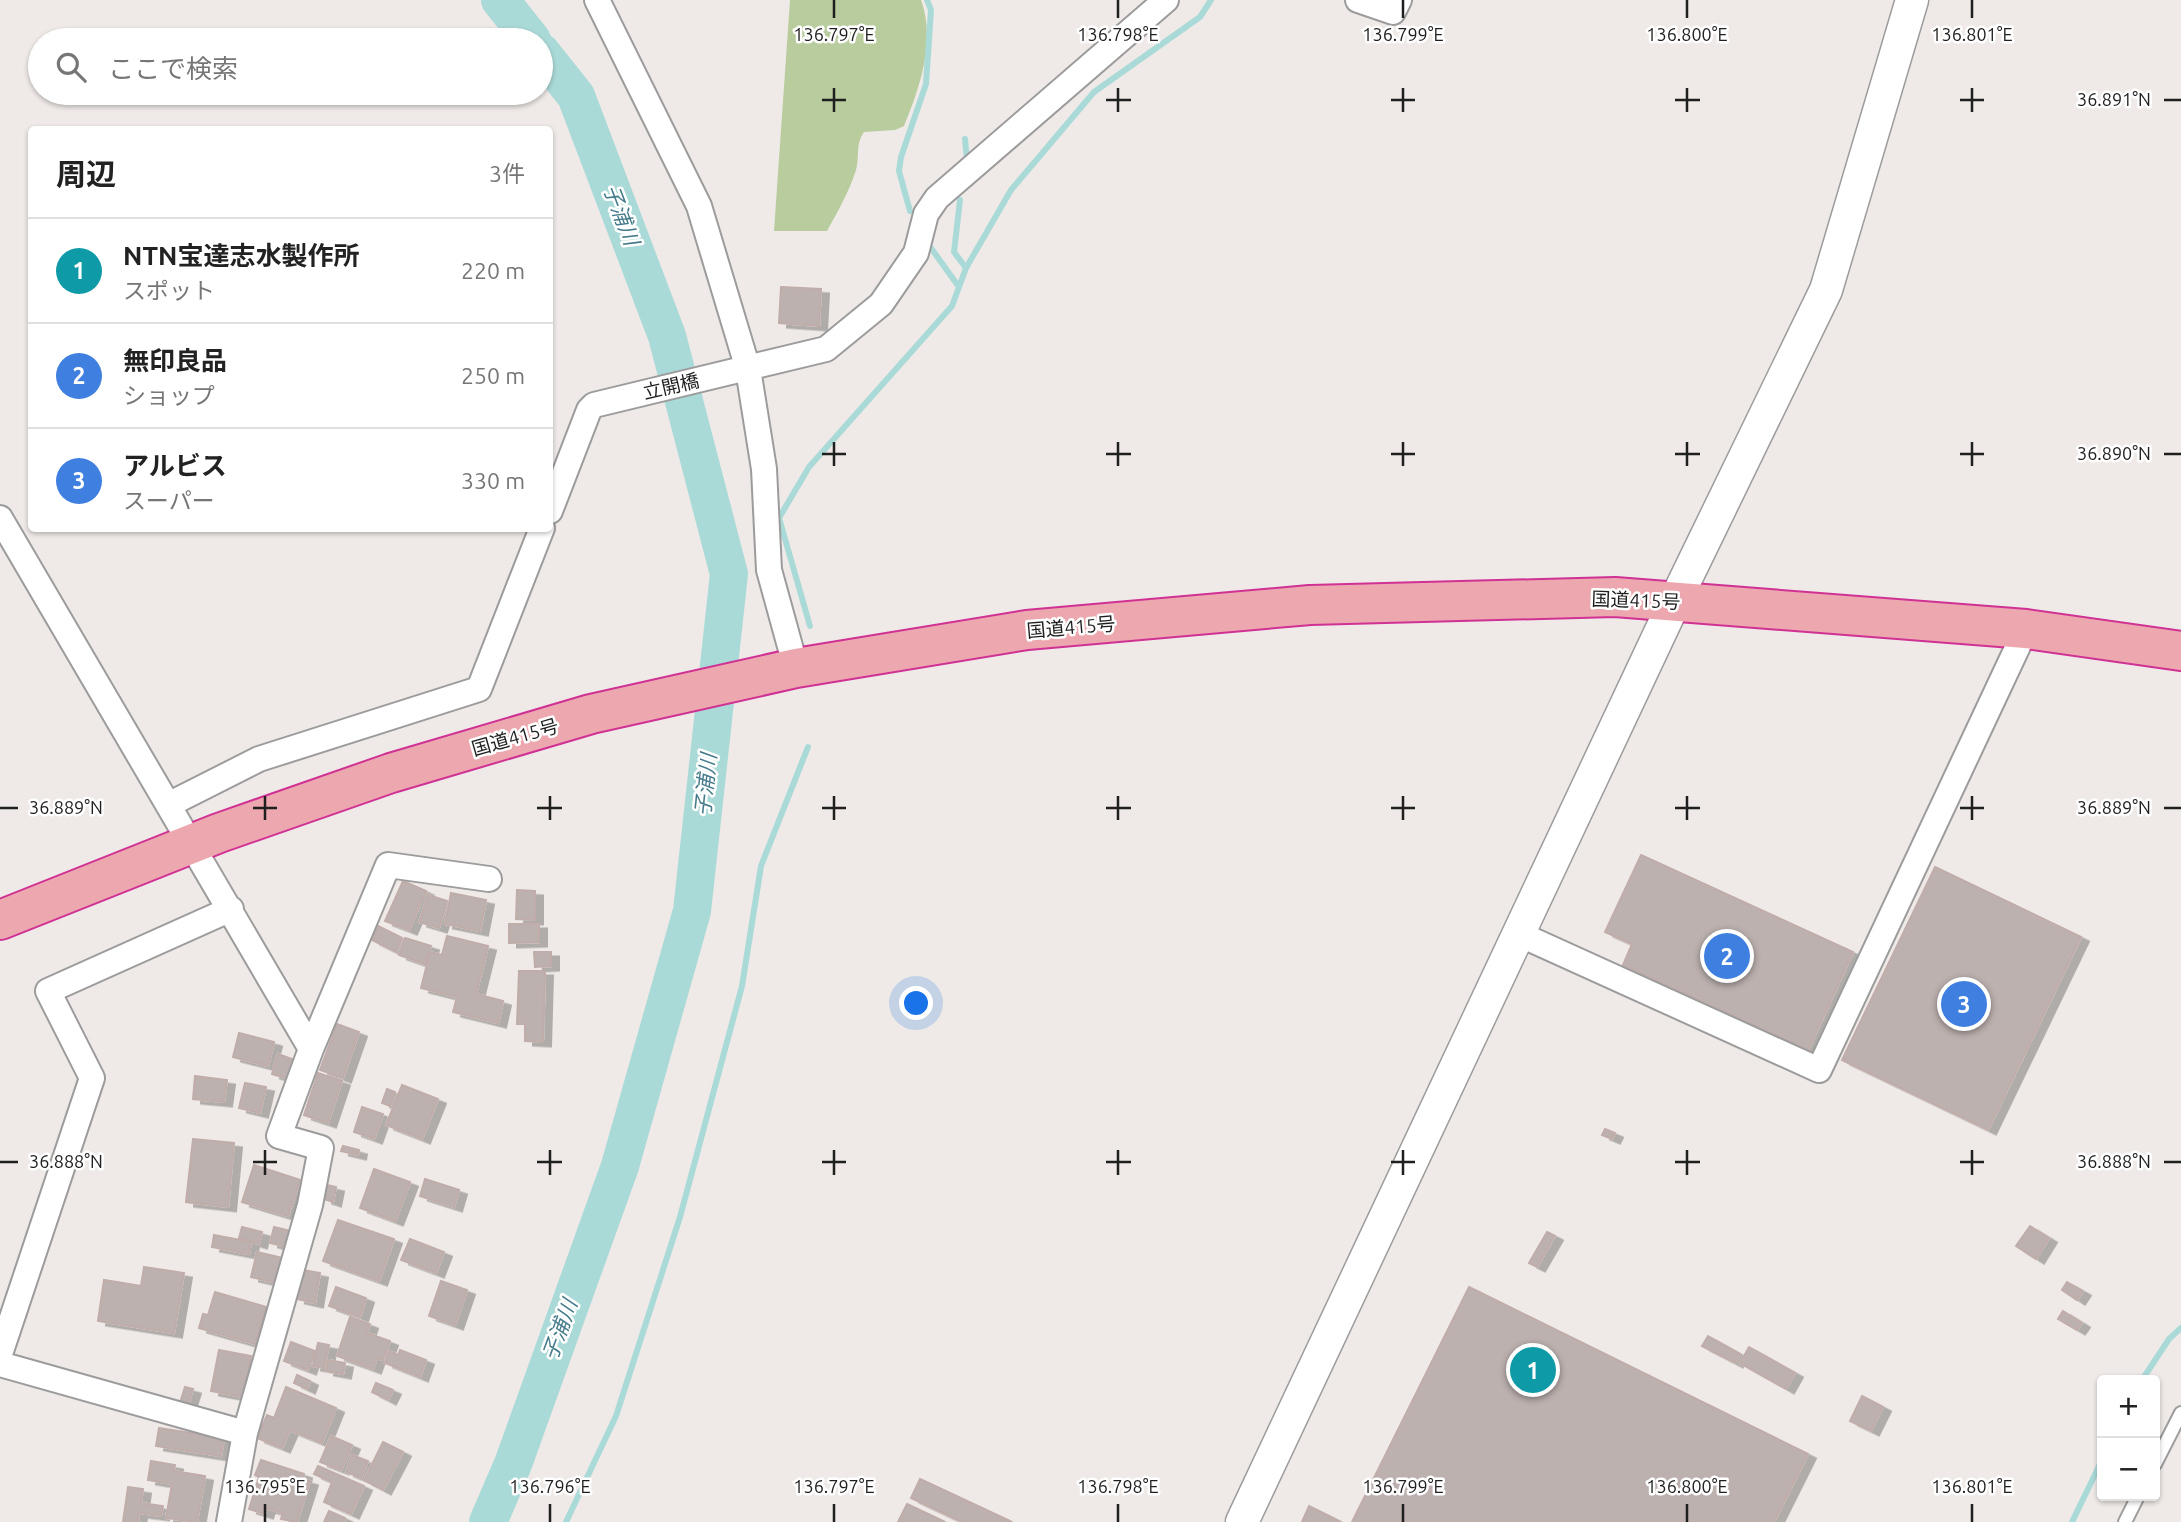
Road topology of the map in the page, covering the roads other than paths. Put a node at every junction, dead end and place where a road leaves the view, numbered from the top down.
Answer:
1 (597, 0) edge
2 (1166, 0) edge
3 (1358, 0) edge
4 (1399, 0) edge
5 (1912, 0) edge
6 (742, 370) junction
7 (553, 502) edge
8 (0, 518) edge
9 (540, 532) edge
10 (1675, 601) junction
11 (2026, 629) junction
12 (2181, 651) edge
13 (785, 670) junction
14 (168, 805) junction
15 (191, 843) junction
16 (489, 879) dead end
17 (231, 909) junction
18 (0, 920) edge
19 (1519, 933) junction
20 (311, 1049) junction
21 (0, 1354) edge
22 (0, 1364) edge
23 (2181, 1413) edge
24 (245, 1433) junction
25 (2160, 1454) edge
26 (2136, 1501) edge
27 (229, 1522) edge
28 (1242, 1522) edge
29 (2125, 1522) edge

1 - 6 street
2 - 6 street, 立開橋
3 - 4 street
5 - 10 street
6 - 7 street, 立開橋
6 - 13 street
8 - 14 street
9 - 14 street
10 - 11 highway, 国道415号
10 - 13 highway, 国道415号
10 - 19 street
11 - 12 highway, 国道415号
11 - 19 street
13 - 15 highway, 国道415号
14 - 15 street
15 - 17 street
15 - 18 highway, 国道415号
16 - 20 street
17 - 20 street
17 - 21 street
19 - 28 street
20 - 24 street
22 - 24 street
23 - 25 lane
24 - 27 street
26 - 29 lane

